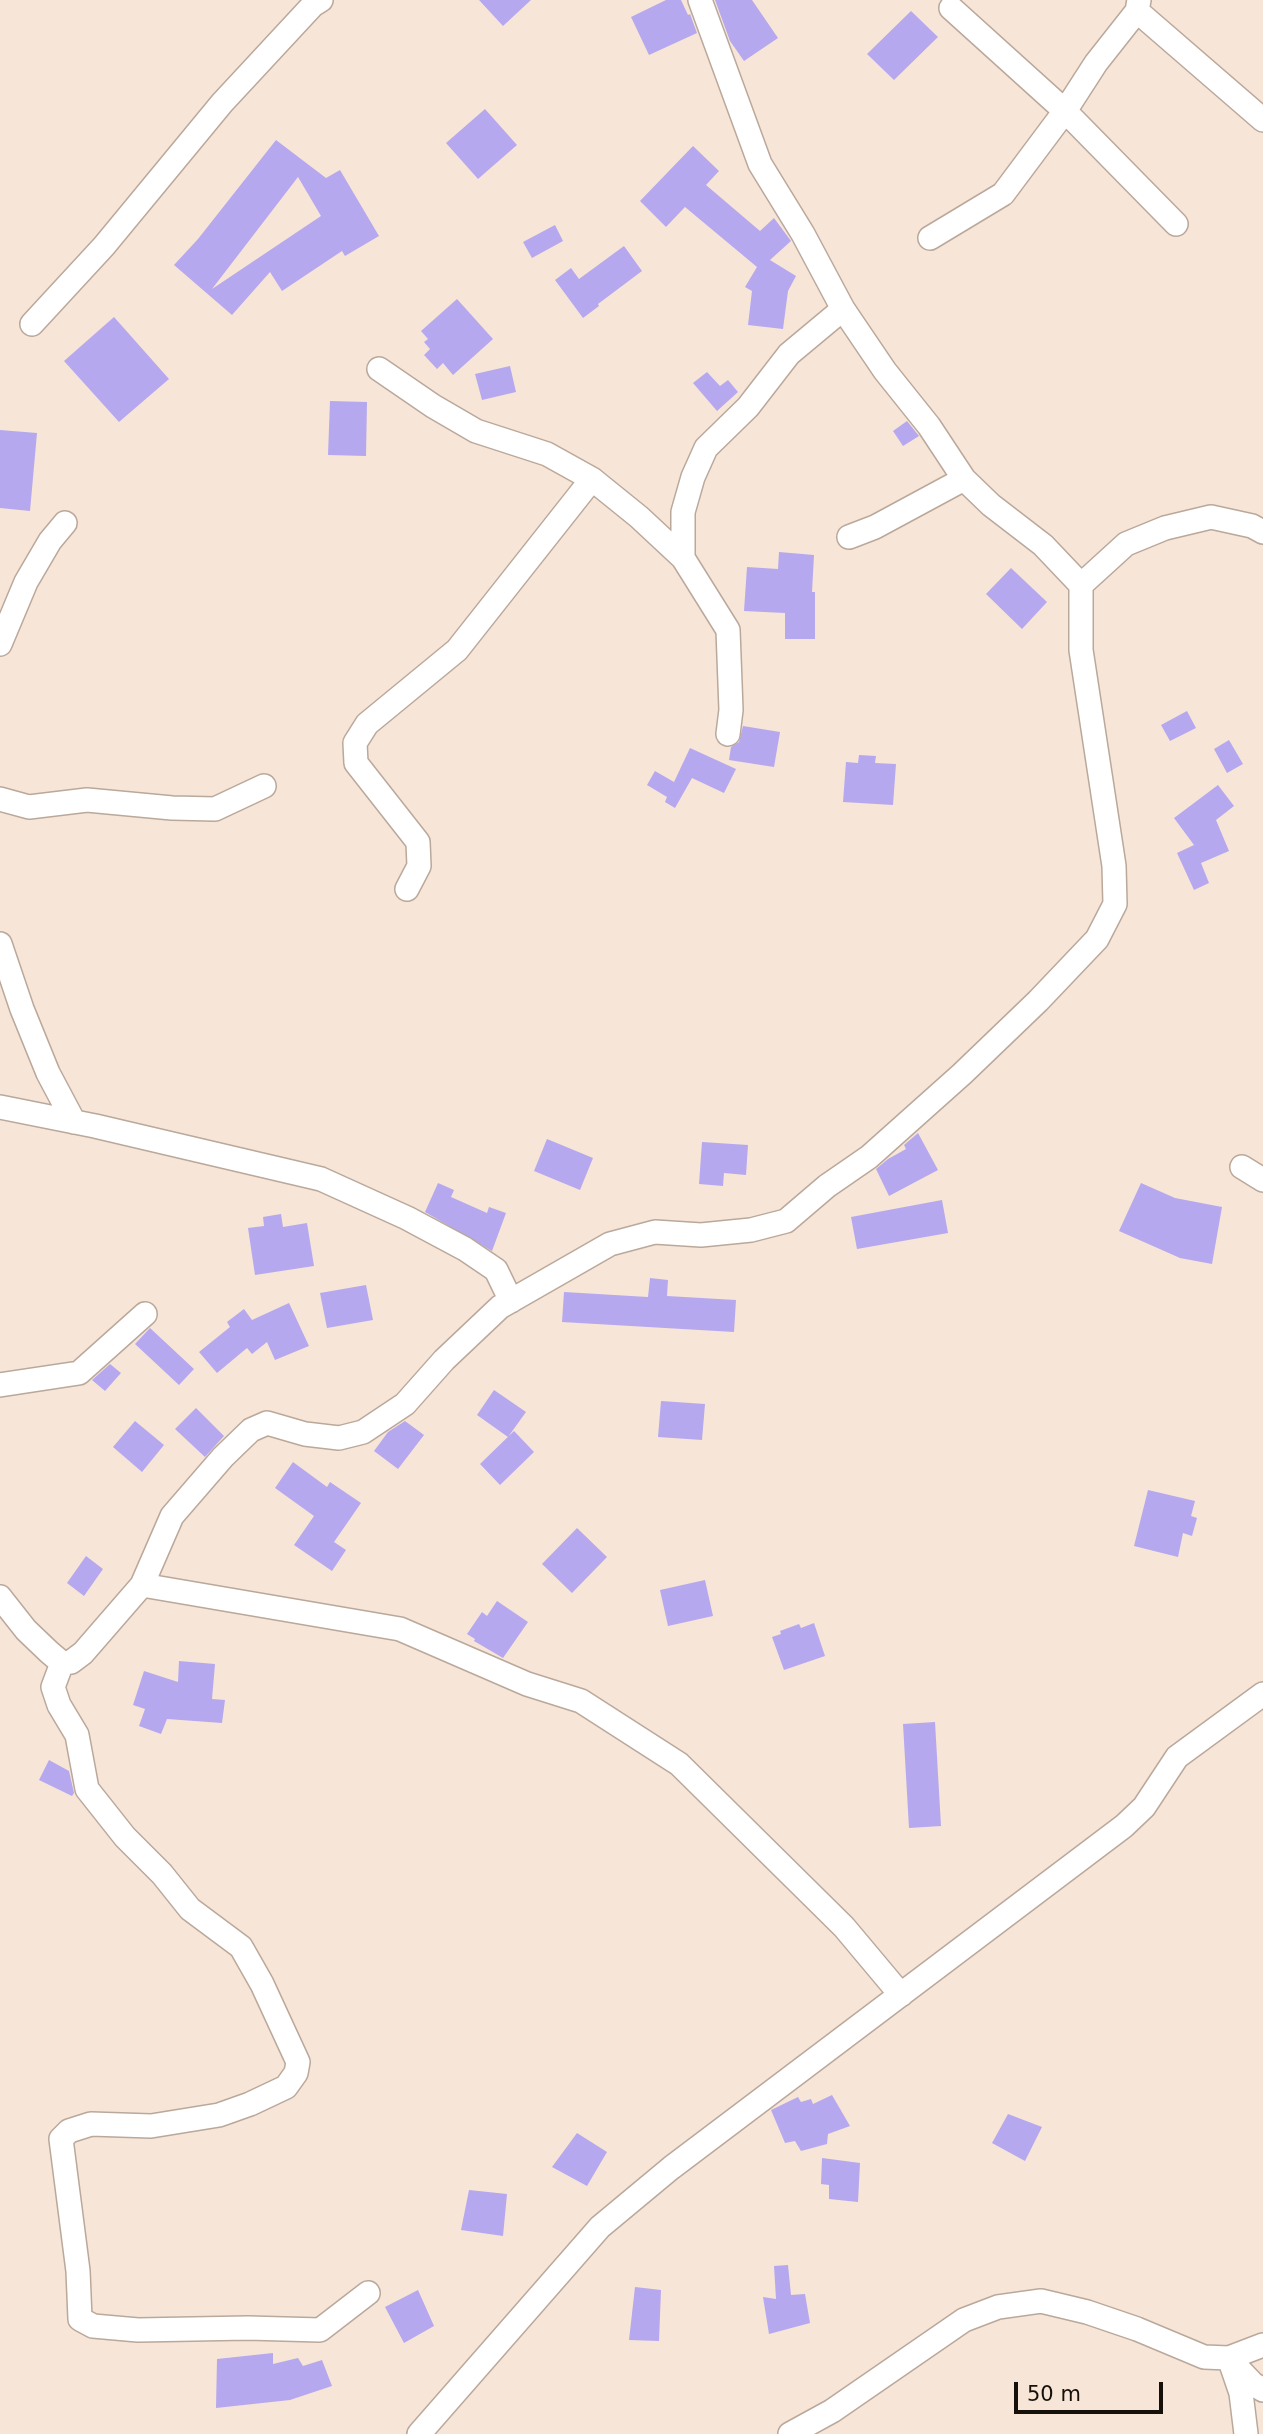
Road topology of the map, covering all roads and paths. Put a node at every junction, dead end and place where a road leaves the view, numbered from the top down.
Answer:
1 (321, 0) edge
2 (700, 0) edge
3 (1138, 5) edge
4 (951, 8) dead end
5 (1065, 111) junction
6 (1263, 120) edge
7 (1176, 224) dead end
8 (930, 238) dead end
9 (844, 309) junction
10 (32, 324) dead end
11 (379, 369) dead end
12 (964, 478) junction
13 (592, 479) junction
14 (65, 523) dead end
15 (1263, 532) edge
16 (849, 537) dead end
17 (683, 558) junction
18 (1082, 585) junction
19 (0, 644) edge
20 (728, 734) dead end
21 (264, 786) dead end
22 (0, 799) edge
23 (407, 889) dead end
24 (0, 944) edge
25 (0, 1107) edge
26 (74, 1122) junction
27 (1242, 1167) dead end
28 (1263, 1180) edge
29 (511, 1301) junction
30 (145, 1314) dead end
31 (0, 1385) edge
32 (142, 1585) junction
33 (0, 1597) edge
34 (62, 1662) junction
35 (1263, 1695) edge
36 (901, 1995) junction
37 (368, 2293) dead end
38 (1263, 2345) edge
39 (1229, 2358) junction
40 (1263, 2390) edge
41 (419, 2434) edge
42 (790, 2434) edge
43 (1247, 2434) edge

1 - 10 street
2 - 9 street
3 - 5 street
3 - 6 street
4 - 5 street
5 - 7 street
5 - 8 street
9 - 12 street
9 - 17 street
11 - 13 street
12 - 16 street
12 - 18 street
13 - 17 street
13 - 23 street
14 - 19 street
15 - 18 street
17 - 20 street
18 - 29 street
21 - 22 street
24 - 26 street
25 - 26 street
26 - 29 street
27 - 28 street
29 - 32 street
30 - 31 street
32 - 34 street
32 - 36 street
33 - 34 street
34 - 37 street
35 - 36 street
36 - 41 street
38 - 39 street
39 - 40 street
39 - 42 street
39 - 43 street

